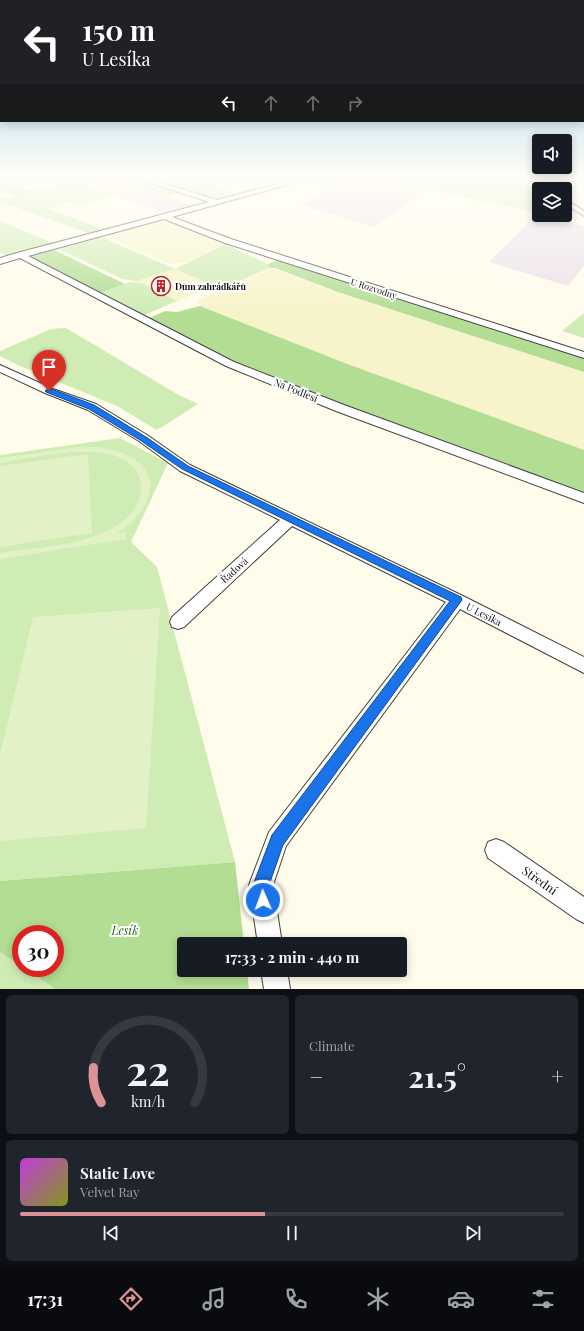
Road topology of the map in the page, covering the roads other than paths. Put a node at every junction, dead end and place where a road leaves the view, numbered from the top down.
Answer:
1 (135, 225) edge
2 (187, 225) edge
3 (20, 255) junction
4 (0, 260) edge
5 (584, 355) edge
6 (0, 368) edge
7 (584, 498) edge
8 (290, 519) junction
9 (457, 600) junction
10 (178, 622) dead end
11 (584, 666) edge
12 (496, 850) dead end
13 (584, 911) edge
14 (269, 937) edge
15 (275, 977) edge
16 (277, 989) edge

1 - 3 street
2 - 5 street, U Rozvodny
3 - 4 street
3 - 7 street, Na Podlesí
6 - 8 street, U Lesíka
8 - 9 street, U Lesíka
8 - 10 street, Řadová
9 - 11 street, U Lesíka
9 - 14 street
12 - 13 street, Střední
15 - 16 street

